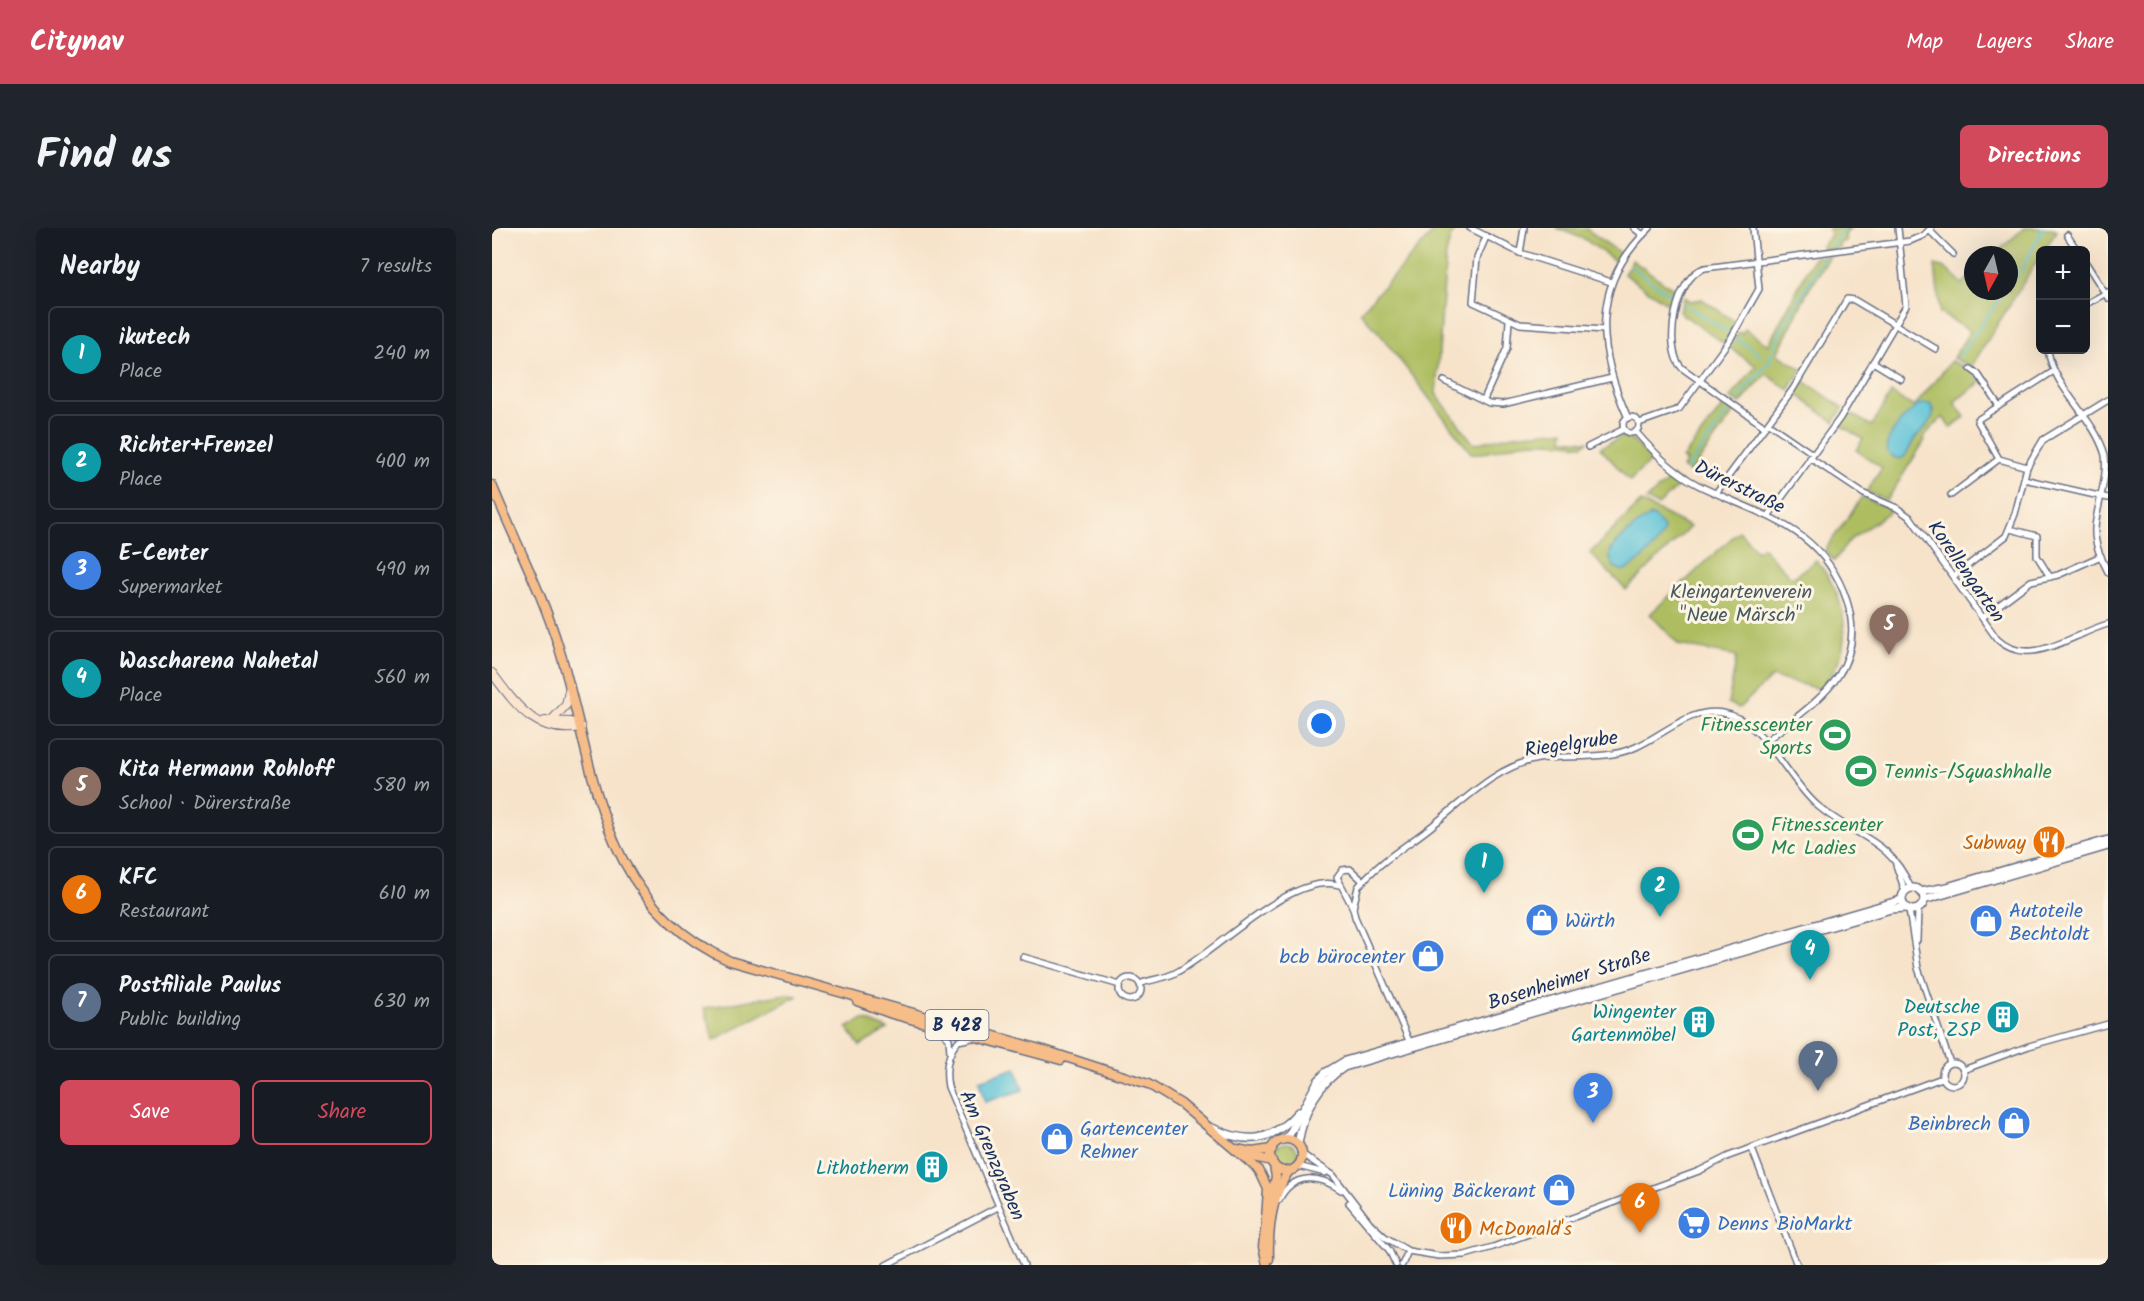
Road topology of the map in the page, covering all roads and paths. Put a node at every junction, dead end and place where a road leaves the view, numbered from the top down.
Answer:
1 (1470, 228) edge
2 (1524, 228) edge
3 (1634, 228) edge
4 (1650, 228) edge
5 (1753, 228) edge
6 (1898, 228) edge
7 (1930, 229) edge
8 (1643, 235) junction
9 (2067, 235) dead end
10 (1486, 237) junction
11 (1900, 242) junction
12 (2074, 246) edge
13 (1520, 253) junction
14 (1953, 255) dead end
15 (1758, 261) junction
16 (2090, 270) edge
17 (1611, 282) junction
18 (2107, 294) edge
19 (2090, 302) edge
20 (1509, 321) junction
21 (1896, 324) junction
22 (1604, 330) junction
23 (1936, 349) dead end
24 (2049, 354) edge
25 (1873, 362) junction
26 (1971, 369) dead end
27 (2054, 371) junction
28 (1612, 378) junction
29 (1901, 379) dead end
30 (1444, 381) dead end
31 (1701, 381) junction
32 (1484, 399) junction
33 (2108, 400) edge
34 (1999, 406) junction
35 (2083, 415) junction
36 (1628, 418) junction
37 (1639, 423) junction
38 (1767, 425) junction
39 (1624, 429) junction
40 (1636, 432) junction
41 (1588, 447) dead end
42 (1812, 456) junction
43 (1999, 459) junction
44 (2027, 467) junction
45 (2024, 479) junction
46 (492, 485) edge
47 (1716, 493) junction
48 (1951, 495) dead end
49 (2101, 497) junction
50 (2108, 498) edge
51 (1769, 514) junction
52 (2010, 529) junction
53 (2101, 556) junction
54 (2108, 570) edge
55 (1954, 576) junction
56 (2049, 577) junction
57 (1983, 617) junction
58 (2108, 624) edge
59 (492, 673) edge
60 (570, 685) junction
61 (552, 720) junction
62 (537, 722) junction
63 (581, 727) junction
64 (1765, 742) junction
65 (2108, 840) edge
66 (2108, 846) edge
67 (1363, 880) junction
68 (1339, 885) junction
69 (1908, 889) junction
70 (1921, 892) junction
71 (1901, 900) junction
72 (1924, 900) junction
73 (1353, 908) junction
74 (1911, 909) junction
75 (1023, 957) dead end
76 (1140, 984) junction
77 (1120, 985) junction
78 (833, 992) junction
79 (2108, 1024) edge
80 (936, 1026) junction
81 (977, 1038) junction
82 (1411, 1046) junction
83 (950, 1054) junction
84 (1079, 1063) junction
85 (1950, 1063) junction
86 (1963, 1070) junction
87 (1942, 1078) junction
88 (1304, 1105) junction
89 (1205, 1125) junction
90 (1283, 1140) junction
91 (1298, 1144) junction
92 (1234, 1149) junction
93 (1272, 1149) junction
94 (1752, 1149) junction
95 (1302, 1154) junction
96 (1273, 1163) junction
97 (1298, 1166) junction
98 (1289, 1171) junction
99 (1345, 1192) junction
100 (998, 1207) junction
101 (1269, 1220) junction
102 (1408, 1251) junction
103 (886, 1265) edge
104 (1024, 1265) edge
105 (1268, 1265) edge
106 (1396, 1265) edge
107 (1402, 1265) edge
108 (1797, 1265) edge

1 - 10 street
2 - 13 street
3 - 8 street
4 - 8 street
5 - 15 street
6 - 11 street
7 - 11 street
7 - 14 street
8 - 17 street
9 - 12 street
10 - 13 street
10 - 20 street
11 - 15 street
11 - 21 street
13 - 17 street
15 - 31 street
15 - 31 street
16 - 18 street
17 - 22 street
18 - 19 street
20 - 22 street
20 - 32 street
21 - 23 street
21 - 25 street
21 - 38 street
22 - 28 street
24 - 27 street
25 - 29 street
25 - 42 street
26 - 34 street
27 - 34 street
27 - 35 street
28 - 32 street
28 - 36 street
30 - 32 street
31 - 37 street
31 - 38 street
33 - 35 street
34 - 43 street
35 - 44 street
35 - 49 street
36 - 37 street
36 - 39 street
37 - 40 street
38 - 42 street
38 - 47 street
39 - 40 street
39 - 41 street
40 - 47 street, Dürerstraße
42 - 51 street
42 - 55 street, Korellengarten
43 - 44 street
43 - 48 street
44 - 45 street
45 - 49 street
45 - 52 street
46 - 60 main road, B 428
47 - 51 street, Dürerstraße
49 - 50 street
49 - 53 street
51 - 64 street, Dürerstraße
52 - 55 street
52 - 56 street
53 - 54 street
53 - 56 street
55 - 57 street, Korellengarten
56 - 57 street
57 - 58 street, Korellengarten
59 - 62 main road
60 - 61 main road
60 - 63 main road, B 428
61 - 62 main road
61 - 63 main road
62 - 63 main road
63 - 78 main road, B 428
64 - 67 street, Riegelgrube
64 - 69 street, Riegelgrube
65 - 70 street
66 - 72 street
67 - 68 street
67 - 73 street
68 - 73 street
68 - 76 street
69 - 70 street
69 - 71 street
70 - 72 street
71 - 74 street
71 - 82 street, Bosenheimer Straße
72 - 74 street
73 - 82 street
74 - 82 street, Bosenheimer Straße
74 - 85 street
75 - 77 street
76 - 77 street
76 - 77 street
78 - 80 main road, B 428
78 - 84 main road, B 428
79 - 86 street
80 - 81 main road, B 428
80 - 83 street, Am Grenzgraben
81 - 83 street
81 - 84 main road, B 428
82 - 88 street, Bosenheimer Straße
82 - 91 street, Bosenheimer Straße
83 - 100 street, Am Grenzgraben
84 - 89 main road, B 428
85 - 86 street
85 - 87 street
86 - 87 street
87 - 94 street
88 - 89 street
88 - 90 street, Bosenheimer Straße
89 - 92 main road, B 428
90 - 91 main road
90 - 93 main road
91 - 95 main road
92 - 93 main road
92 - 96 main road, B 428
92 - 101 main road, B 428
93 - 96 main road
94 - 102 street
94 - 108 street
95 - 97 main road
95 - 99 street
96 - 98 main road
96 - 101 main road, B 428
97 - 98 main road
97 - 99 street
98 - 101 main road, B 428
99 - 101 street
99 - 102 street
99 - 106 street
100 - 103 street
100 - 104 street, Am Grenzgraben
101 - 105 main road, B 428
102 - 107 street

